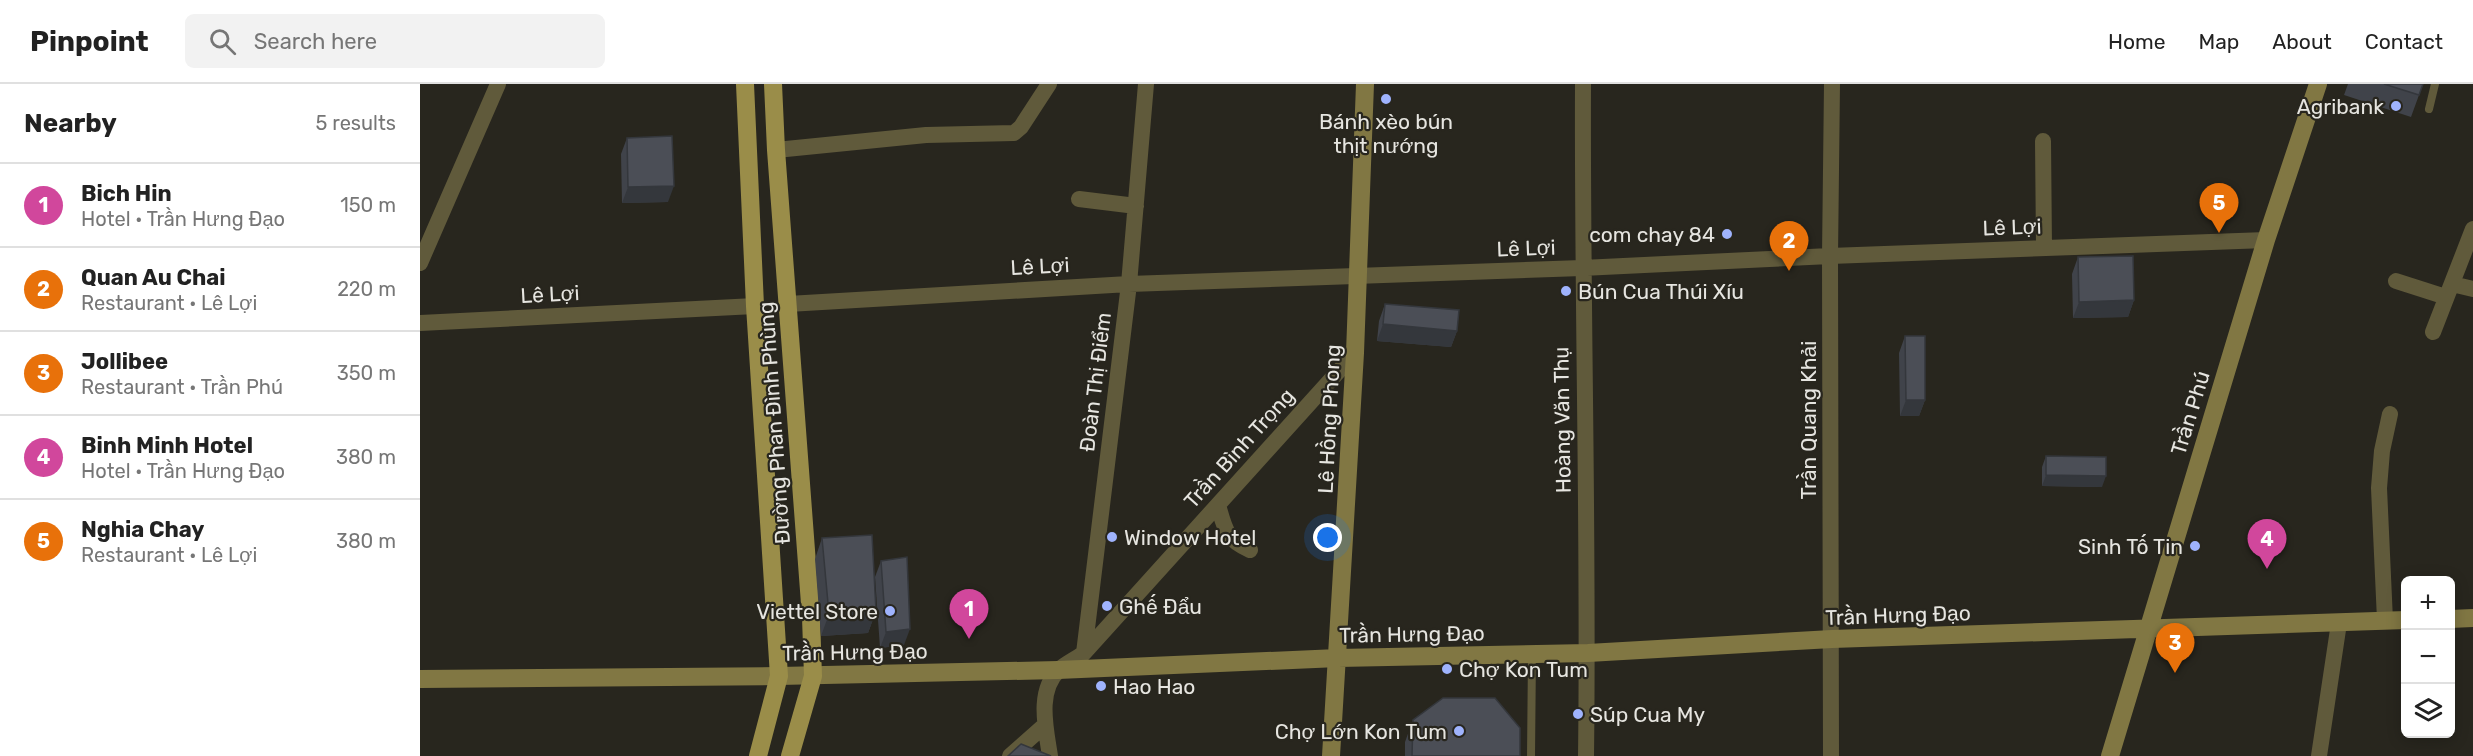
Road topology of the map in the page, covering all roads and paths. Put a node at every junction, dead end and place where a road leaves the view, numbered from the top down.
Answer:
1 (498, 84) edge
2 (745, 84) edge
3 (773, 84) edge
4 (1049, 84) edge
5 (1146, 84) edge
6 (1365, 84) edge
7 (1583, 84) edge
8 (1832, 84) edge
9 (2318, 84) edge
10 (2435, 84) edge
11 (2429, 109) dead end
12 (2043, 141) dead end
13 (776, 150) junction
14 (1079, 199) dead end
15 (1136, 206) junction
16 (2473, 229) edge
17 (2266, 240) junction
18 (2044, 248) junction
19 (1830, 256) junction
20 (420, 263) edge
21 (1582, 268) junction
22 (1359, 276) junction
23 (2396, 281) dead end
24 (1129, 284) junction
25 (2473, 289) edge
26 (2449, 291) junction
27 (788, 304) junction
28 (755, 306) junction
29 (420, 323) edge
30 (2433, 332) dead end
31 (1355, 353) junction
32 (2390, 414) dead end
33 (1218, 505) junction
34 (1250, 550) dead end
35 (2473, 618) edge
36 (2455, 619) edge
37 (2385, 620) junction
38 (2401, 620) edge
39 (2339, 623) junction
40 (2149, 628) junction
41 (1832, 639) junction
42 (1588, 652) junction
43 (1084, 653) junction
44 (1532, 654) junction
45 (1338, 658) junction
46 (1058, 670) junction
47 (778, 676) junction
48 (813, 676) junction
49 (420, 679) edge
50 (1045, 725) junction
51 (758, 756) edge
52 (790, 756) edge
53 (1010, 756) edge
54 (1050, 756) edge
55 (1331, 756) edge
56 (1531, 756) edge
57 (1586, 756) edge
58 (1831, 756) edge
59 (2110, 756) edge
60 (2319, 756) edge

1 - 20 street
2 - 28 main road, Đường Phan Đình Phùng
3 - 13 main road, Đường Phan Đình Phùng
4 - 13 street
5 - 15 street, Đoàn Thị Điểm
6 - 22 street, Lê Hồng Phong
7 - 21 street, Hoàng Văn Thụ
8 - 19 street, Trần Quang Khải
9 - 17 street, Trần Phú
10 - 11 lane
12 - 18 street
13 - 27 main road, Đường Phan Đình Phùng
14 - 15 street
15 - 24 street, Đoàn Thị Điểm
16 - 26 street
17 - 18 street, Lê Lợi
17 - 40 street, Trần Phú
18 - 19 street, Lê Lợi
19 - 21 street, Lê Lợi
19 - 41 street, Trần Quang Khải
21 - 22 street, Lê Lợi
21 - 42 street, Hoàng Văn Thụ
22 - 24 street, Lê Lợi
22 - 31 street, Lê Hồng Phong
23 - 26 street
24 - 27 street, Lê Lợi
24 - 43 street, Đoàn Thị Điểm
25 - 26 street
26 - 30 street
27 - 48 main road, Đường Phan Đình Phùng
28 - 29 street, Lê Lợi
28 - 47 main road, Đường Phan Đình Phùng
31 - 33 street, Trần Bình Trọng
31 - 45 street, Lê Hồng Phong
32 - 37 street
33 - 34 street
33 - 43 street, Trần Bình Trọng
35 - 36 street
37 - 38 street, Trần Hưng Đạo
37 - 39 street, Trần Hưng Đạo
39 - 40 street, Trần Hưng Đạo
39 - 60 street
40 - 41 street, Trần Hưng Đạo
40 - 59 street, Trần Phú
41 - 42 street, Trần Hưng Đạo
41 - 58 street, Trần Quang Khải
42 - 44 street, Trần Hưng Đạo
42 - 57 street, Hoàng Văn Thụ
43 - 46 street
44 - 45 street, Trần Hưng Đạo
44 - 56 lane
45 - 46 street, Trần Hưng Đạo
45 - 55 street, Lê Hồng Phong
46 - 48 street, Trần Hưng Đạo
46 - 50 street
47 - 48 street, Trần Hưng Đạo
47 - 49 street, Trần Hưng Đạo
47 - 51 main road, Đường Phan Đình Phùng
48 - 52 main road, Đường Phan Đình Phùng
50 - 53 street
50 - 54 street

